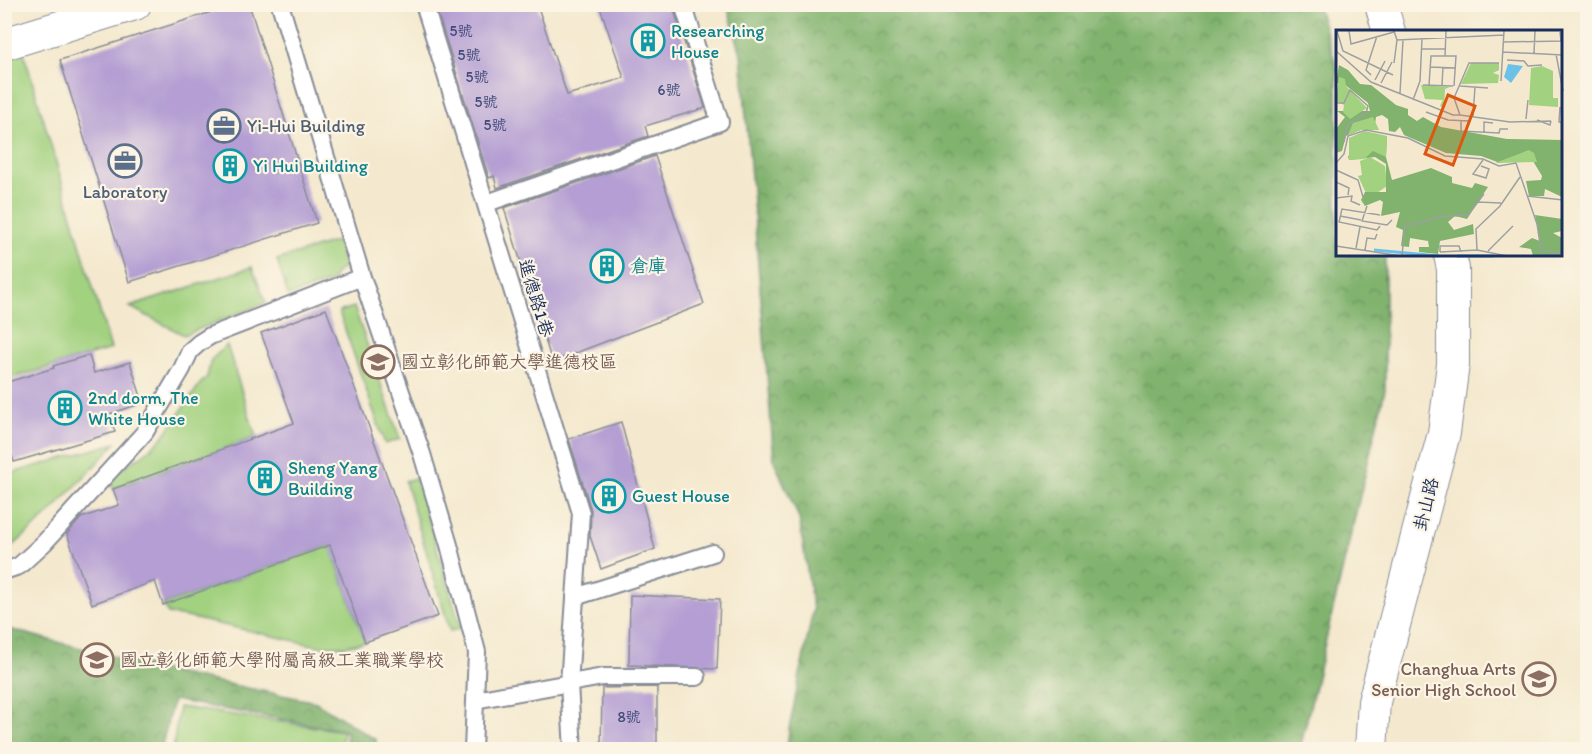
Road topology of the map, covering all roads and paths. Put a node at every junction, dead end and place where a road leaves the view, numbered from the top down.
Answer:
1 (135, 4) edge
2 (280, 4) edge
3 (682, 4) edge
4 (1381, 4) edge
5 (425, 7) dead end
6 (1388, 30) edge
7 (4, 44) edge
8 (487, 204) junction
9 (1450, 256) edge
10 (362, 277) junction
11 (713, 553) dead end
12 (4, 571) edge
13 (575, 597) junction
14 (697, 677) dead end
15 (569, 684) junction
16 (475, 700) junction
17 (472, 750) edge
18 (573, 750) edge
19 (1371, 750) edge

1 - 7 street
2 - 10 lane
3 - 8 lane
4 - 6 street
5 - 8 lane, 進德路1巷
8 - 13 lane, 進德路1巷
9 - 19 street, 卦山路
10 - 12 lane
10 - 16 lane
11 - 13 lane
13 - 15 lane, 進德路1巷
14 - 15 lane
15 - 16 lane
15 - 18 lane, 進德路1巷
16 - 17 lane

